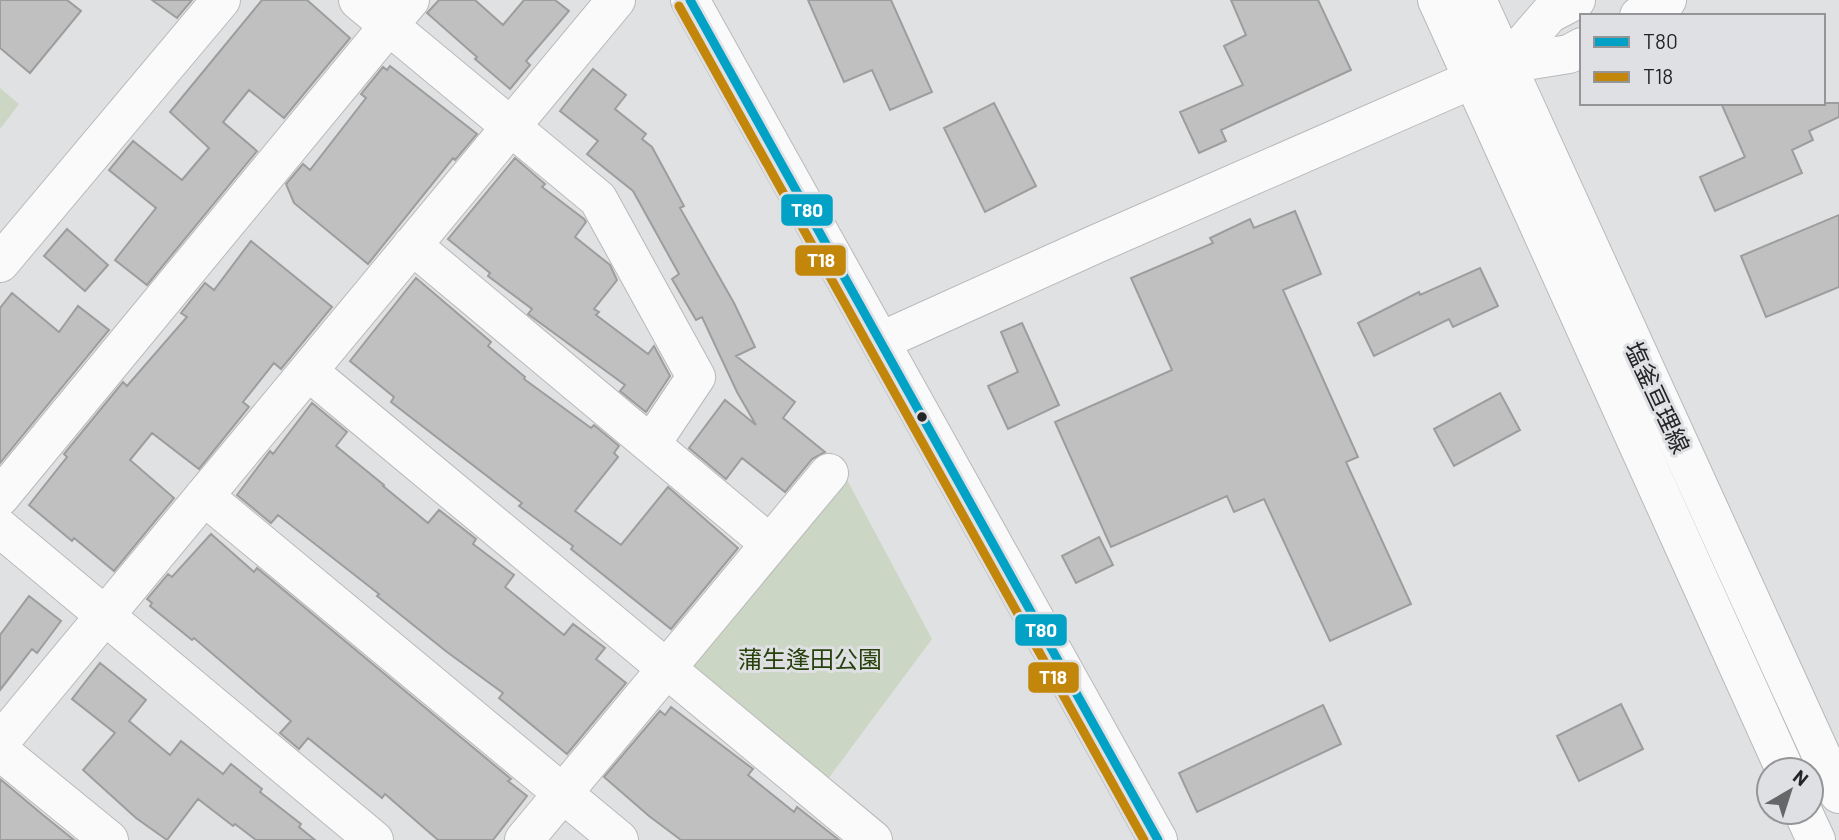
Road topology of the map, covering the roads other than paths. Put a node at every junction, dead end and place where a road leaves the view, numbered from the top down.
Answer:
1 (221, 0) edge
2 (358, 0) edge
3 (616, 0) edge
4 (690, 0) edge
5 (1437, 0) edge
6 (1477, 0) edge
7 (1576, 0) edge
8 (1667, 0) edge
9 (399, 13) edge
10 (1642, 14) edge
11 (1580, 48) edge
12 (1490, 72) junction
13 (520, 133) junction
14 (421, 252) junction
15 (0, 263) edge
16 (881, 341) junction
17 (317, 378) junction
18 (651, 444) junction
19 (829, 472) dead end
20 (0, 497) edge
21 (213, 503) junction
22 (0, 528) edge
23 (770, 544) junction
24 (114, 623) junction
25 (667, 668) junction
26 (5, 752) edge
27 (1778, 756) edge
28 (563, 793) junction
29 (1839, 794) edge
30 (109, 840) edge
31 (374, 840) edge
32 (524, 840) edge
33 (620, 840) edge
34 (873, 840) edge
35 (1158, 840) edge

1 - 15 main road
2 - 9 main road
3 - 13 main road
4 - 16 main road
5 - 12 main road, 塩釜亘理線
6 - 12 main road, 塩釜亘理線
7 - 12 main road
8 - 10 main road
9 - 13 main road
9 - 20 main road
11 - 12 main road
12 - 16 main road
12 - 27 main road, 塩釜亘理線
12 - 29 main road, 塩釜亘理線
13 - 14 main road
13 - 18 main road
14 - 17 main road
14 - 18 main road
16 - 35 main road
17 - 21 main road
17 - 25 main road
18 - 23 main road
19 - 23 main road
21 - 24 main road
21 - 28 main road
22 - 24 main road
23 - 25 main road
24 - 26 main road
24 - 31 main road
25 - 28 main road
25 - 34 main road
26 - 30 main road
28 - 32 main road
28 - 33 main road

